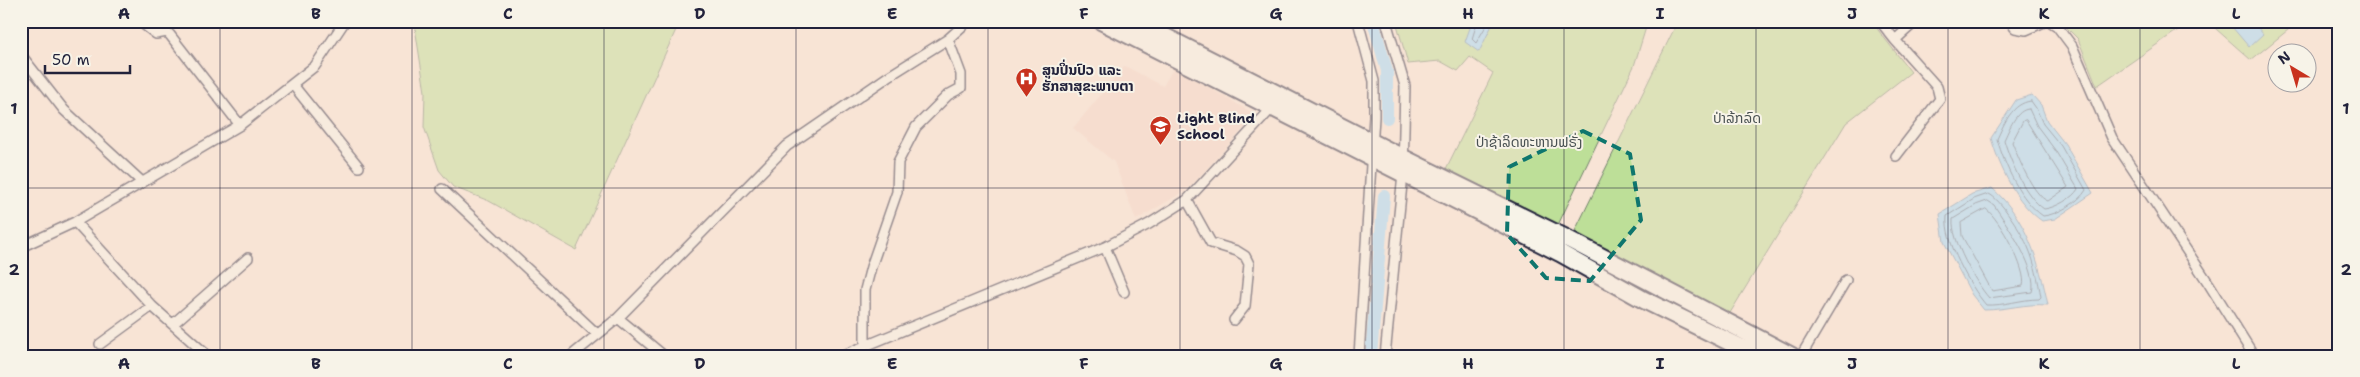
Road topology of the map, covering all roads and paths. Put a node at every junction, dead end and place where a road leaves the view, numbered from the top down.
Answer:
1 (139, 21) edge
2 (345, 21) edge
3 (968, 21) edge
4 (1101, 21) edge
5 (1134, 21) edge
6 (1358, 21) edge
7 (1386, 21) edge
8 (1880, 21) edge
9 (1916, 21) edge
10 (2010, 21) edge
11 (2046, 21) edge
12 (2049, 21) edge
13 (948, 39) junction
14 (1895, 40) junction
15 (21, 55) edge
16 (293, 85) junction
17 (1272, 108) junction
18 (240, 125) junction
19 (1373, 150) junction
20 (1896, 156) dead end
21 (1403, 166) junction
22 (359, 167) dead end
23 (142, 182) junction
24 (442, 189) dead end
25 (1187, 200) junction
26 (75, 222) junction
27 (21, 247) edge
28 (1105, 247) junction
29 (248, 258) dead end
30 (1846, 280) dead end
31 (1124, 292) dead end
32 (152, 306) junction
33 (618, 318) junction
34 (1234, 320) dead end
35 (173, 324) junction
36 (597, 334) junction
37 (100, 344) dead end
38 (866, 346) junction
39 (208, 356) edge
40 (571, 356) edge
41 (664, 356) edge
42 (841, 356) edge
43 (1359, 356) edge
44 (1385, 356) edge
45 (1758, 356) edge
46 (1792, 356) edge
47 (1801, 356) edge
48 (2254, 356) edge

1 - 18 street
2 - 16 street
3 - 13 street
4 - 17 highway
5 - 19 highway
6 - 19 street
7 - 21 street
8 - 14 street
9 - 14 street
10 - 11 street
12 - 48 street
13 - 33 street
13 - 38 street
14 - 20 street
15 - 23 street
16 - 18 street
16 - 22 street
17 - 19 highway
17 - 25 street
18 - 23 street
19 - 21 highway
19 - 43 street
21 - 44 street
21 - 45 highway
21 - 46 highway
23 - 26 street
24 - 36 street
25 - 28 street
25 - 34 street
26 - 27 street
26 - 32 street
28 - 31 street
28 - 38 street
29 - 35 street
30 - 47 street
32 - 35 street
32 - 37 street
33 - 36 street
33 - 41 street
35 - 39 street
36 - 40 street
38 - 42 street

